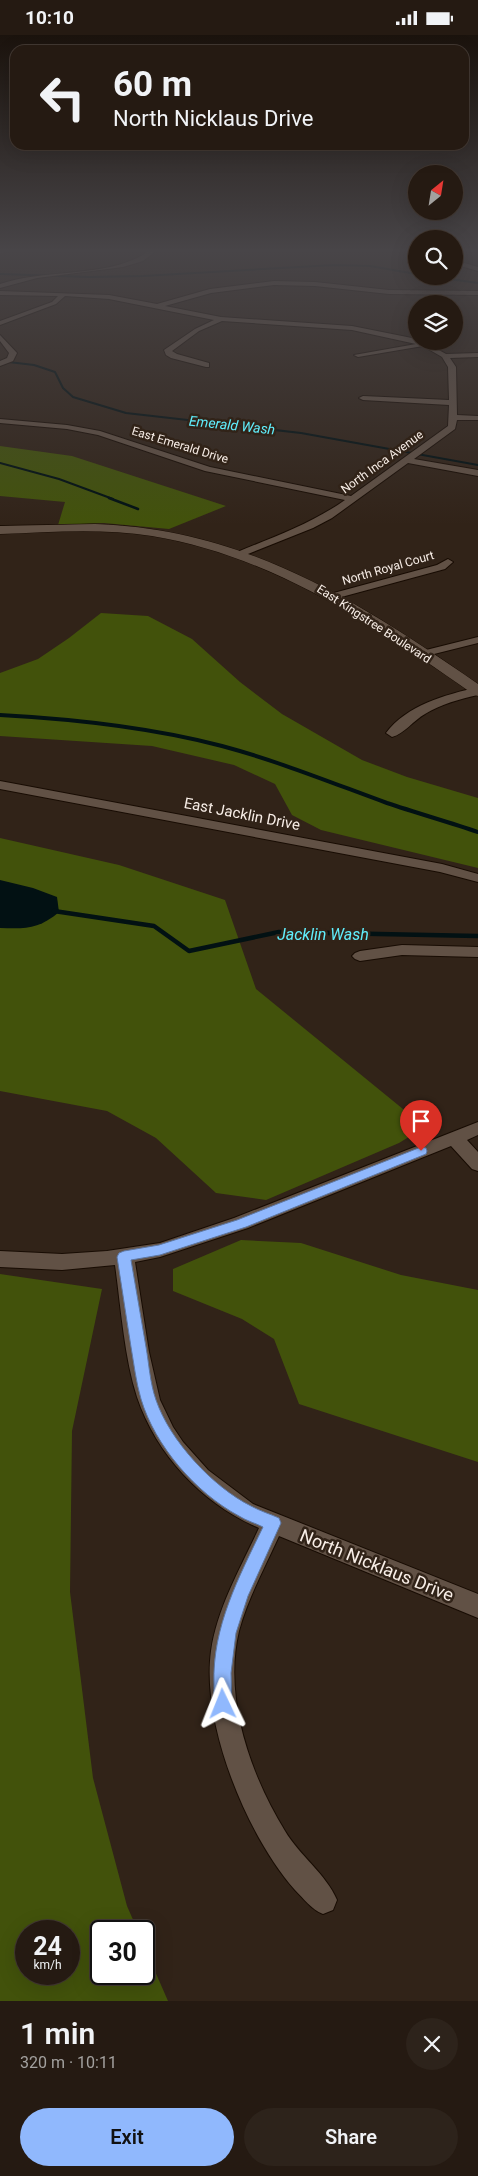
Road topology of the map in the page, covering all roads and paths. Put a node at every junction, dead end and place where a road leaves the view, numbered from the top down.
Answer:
1 (3, 341) edge
2 (182, 341) edge
3 (408, 347) edge
4 (434, 350) edge
5 (358, 355) dead end
6 (478, 355) edge
7 (445, 356) junction
8 (0, 364) edge
9 (206, 365) dead end
10 (363, 398) dead end
11 (452, 403) junction
12 (453, 417) junction
13 (478, 418) edge
14 (0, 421) edge
15 (406, 460) junction
16 (478, 473) edge
17 (353, 499) junction
18 (0, 530) edge
19 (238, 555) junction
20 (448, 562) dead end
21 (334, 596) junction
22 (478, 640) edge
23 (422, 654) junction
24 (478, 691) edge
25 (392, 733) dead end
26 (0, 785) edge
27 (478, 878) edge
28 (478, 952) edge
29 (360, 956) dead end
30 (478, 1128) edge
31 (455, 1138) junction
32 (478, 1164) edge
33 (124, 1257) junction
34 (0, 1259) edge
35 (273, 1523) junction
36 (478, 1606) edge
37 (323, 1900) dead end

1 - 8 street
2 - 9 street
3 - 5 street
4 - 7 street
6 - 7 street
7 - 11 street
10 - 11 street
11 - 12 street
12 - 13 street
12 - 15 street, North Inca Avenue
14 - 17 street, East Emerald Drive
15 - 16 street
15 - 17 street, North Inca Avenue
17 - 19 street, North Inca Avenue
18 - 19 street, East Kingstree Boulevard
19 - 21 street, East Kingstree Boulevard
20 - 21 street, North Royal Court
21 - 23 street, East Kingstree Boulevard
22 - 23 street
23 - 24 street, East Kingstree Boulevard
24 - 25 street
26 - 27 street, East Jacklin Drive
28 - 29 street
30 - 31 street
31 - 32 street
31 - 33 street
33 - 34 street
33 - 35 street, North Nicklaus Drive
35 - 36 street, North Nicklaus Drive
35 - 37 street

